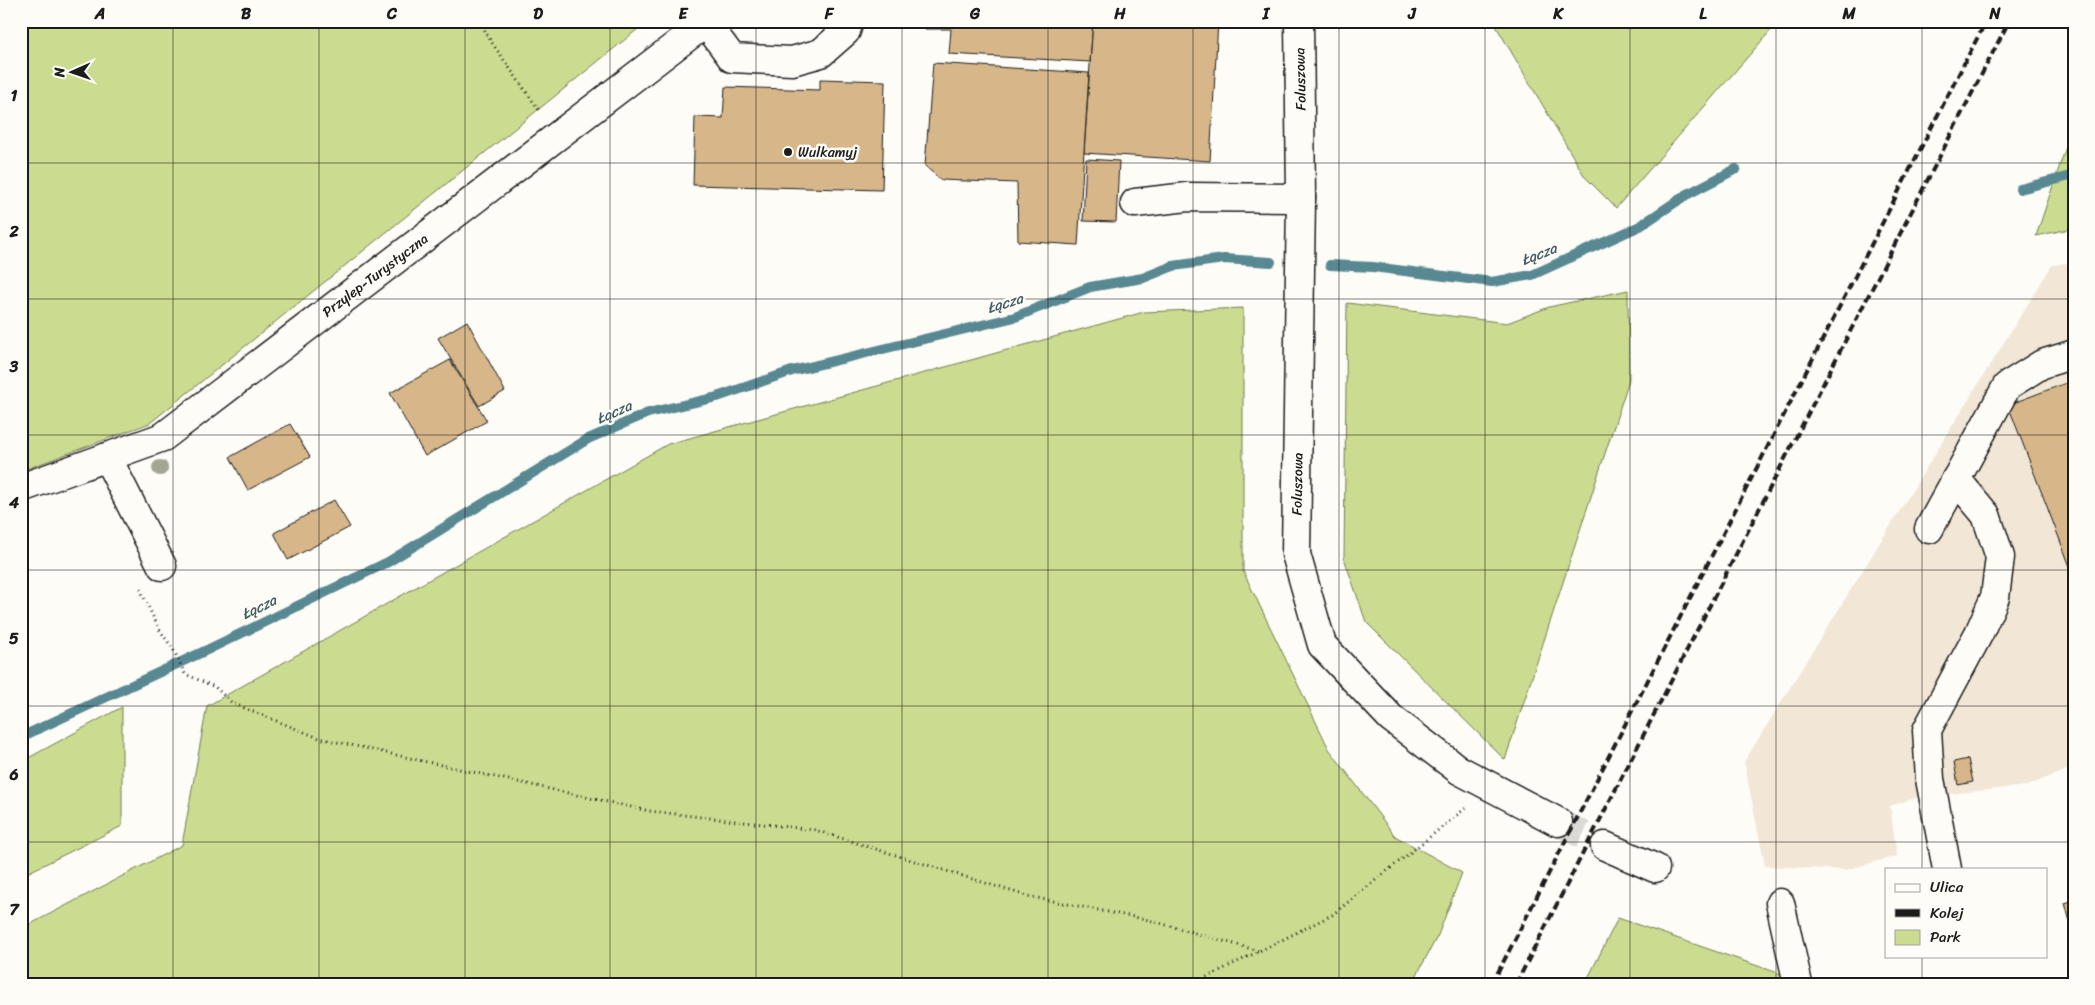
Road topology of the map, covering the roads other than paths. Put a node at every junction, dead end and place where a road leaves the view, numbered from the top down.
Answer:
1 (850, 21) edge
2 (1299, 21) edge
3 (707, 22) edge
4 (1301, 198) junction
5 (1136, 203) dead end
6 (2074, 354) edge
7 (107, 457) junction
8 (1956, 479) junction
9 (21, 488) edge
10 (1929, 530) dead end
11 (162, 566) dead end
12 (1558, 822) tunnel mouth
13 (1605, 846) tunnel mouth
14 (1655, 868) dead end
15 (1947, 868) edge
16 (1780, 904) dead end
17 (1798, 984) edge

1 - 3 street
2 - 4 street, Foluszowa
3 - 7 street, Przylep-Turystyczna
4 - 5 street
4 - 12 street, Foluszowa
6 - 8 street
7 - 9 street, Przylep-Turystyczna
7 - 11 street
8 - 10 street
8 - 15 street
13 - 14 street
16 - 17 street

